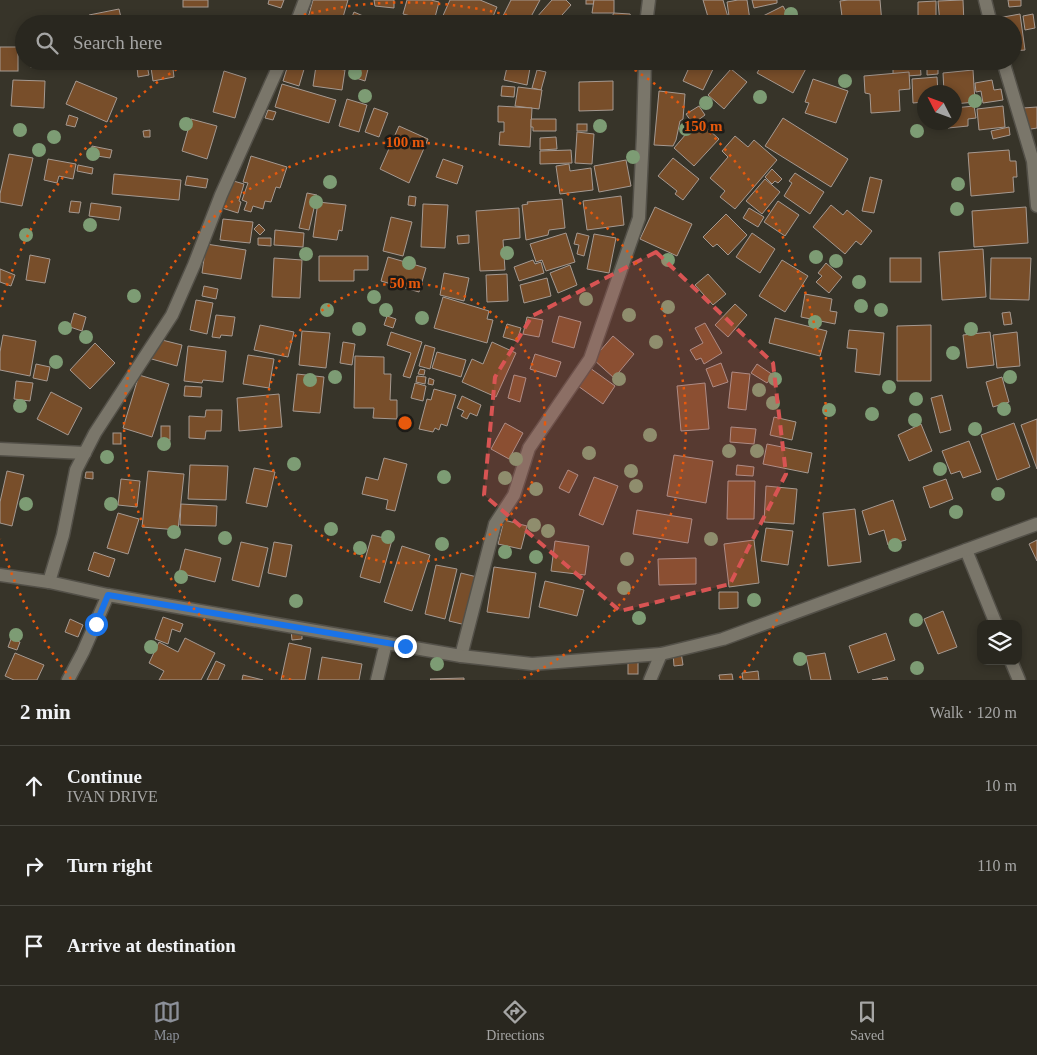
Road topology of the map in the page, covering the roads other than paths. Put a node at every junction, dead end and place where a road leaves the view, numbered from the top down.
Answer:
1 (305, 0) edge
2 (649, 0) edge
3 (985, 0) edge
4 (299, 15) edge
5 (647, 15) edge
6 (989, 15) edge
7 (277, 70) edge
8 (645, 70) edge
9 (1006, 70) edge
10 (1037, 206) edge
11 (0, 449) edge
12 (85, 453) junction
13 (1037, 524) edge
14 (966, 550) junction
15 (0, 575) edge
16 (49, 582) junction
17 (108, 595) junction
18 (994, 620) edge
19 (386, 643) junction
20 (661, 654) junction
21 (461, 656) junction
22 (1013, 665) edge
23 (68, 680) edge
24 (377, 680) edge
25 (650, 680) edge
26 (1019, 680) edge

1 - 4 street
2 - 5 street
3 - 6 street
7 - 12 street
8 - 21 street
9 - 10 street
11 - 12 street
12 - 16 street
13 - 14 street
14 - 18 street
14 - 20 street
15 - 16 street
16 - 17 street
17 - 19 street
17 - 23 street
19 - 21 street
19 - 24 street
20 - 21 street
20 - 25 street
22 - 26 street

